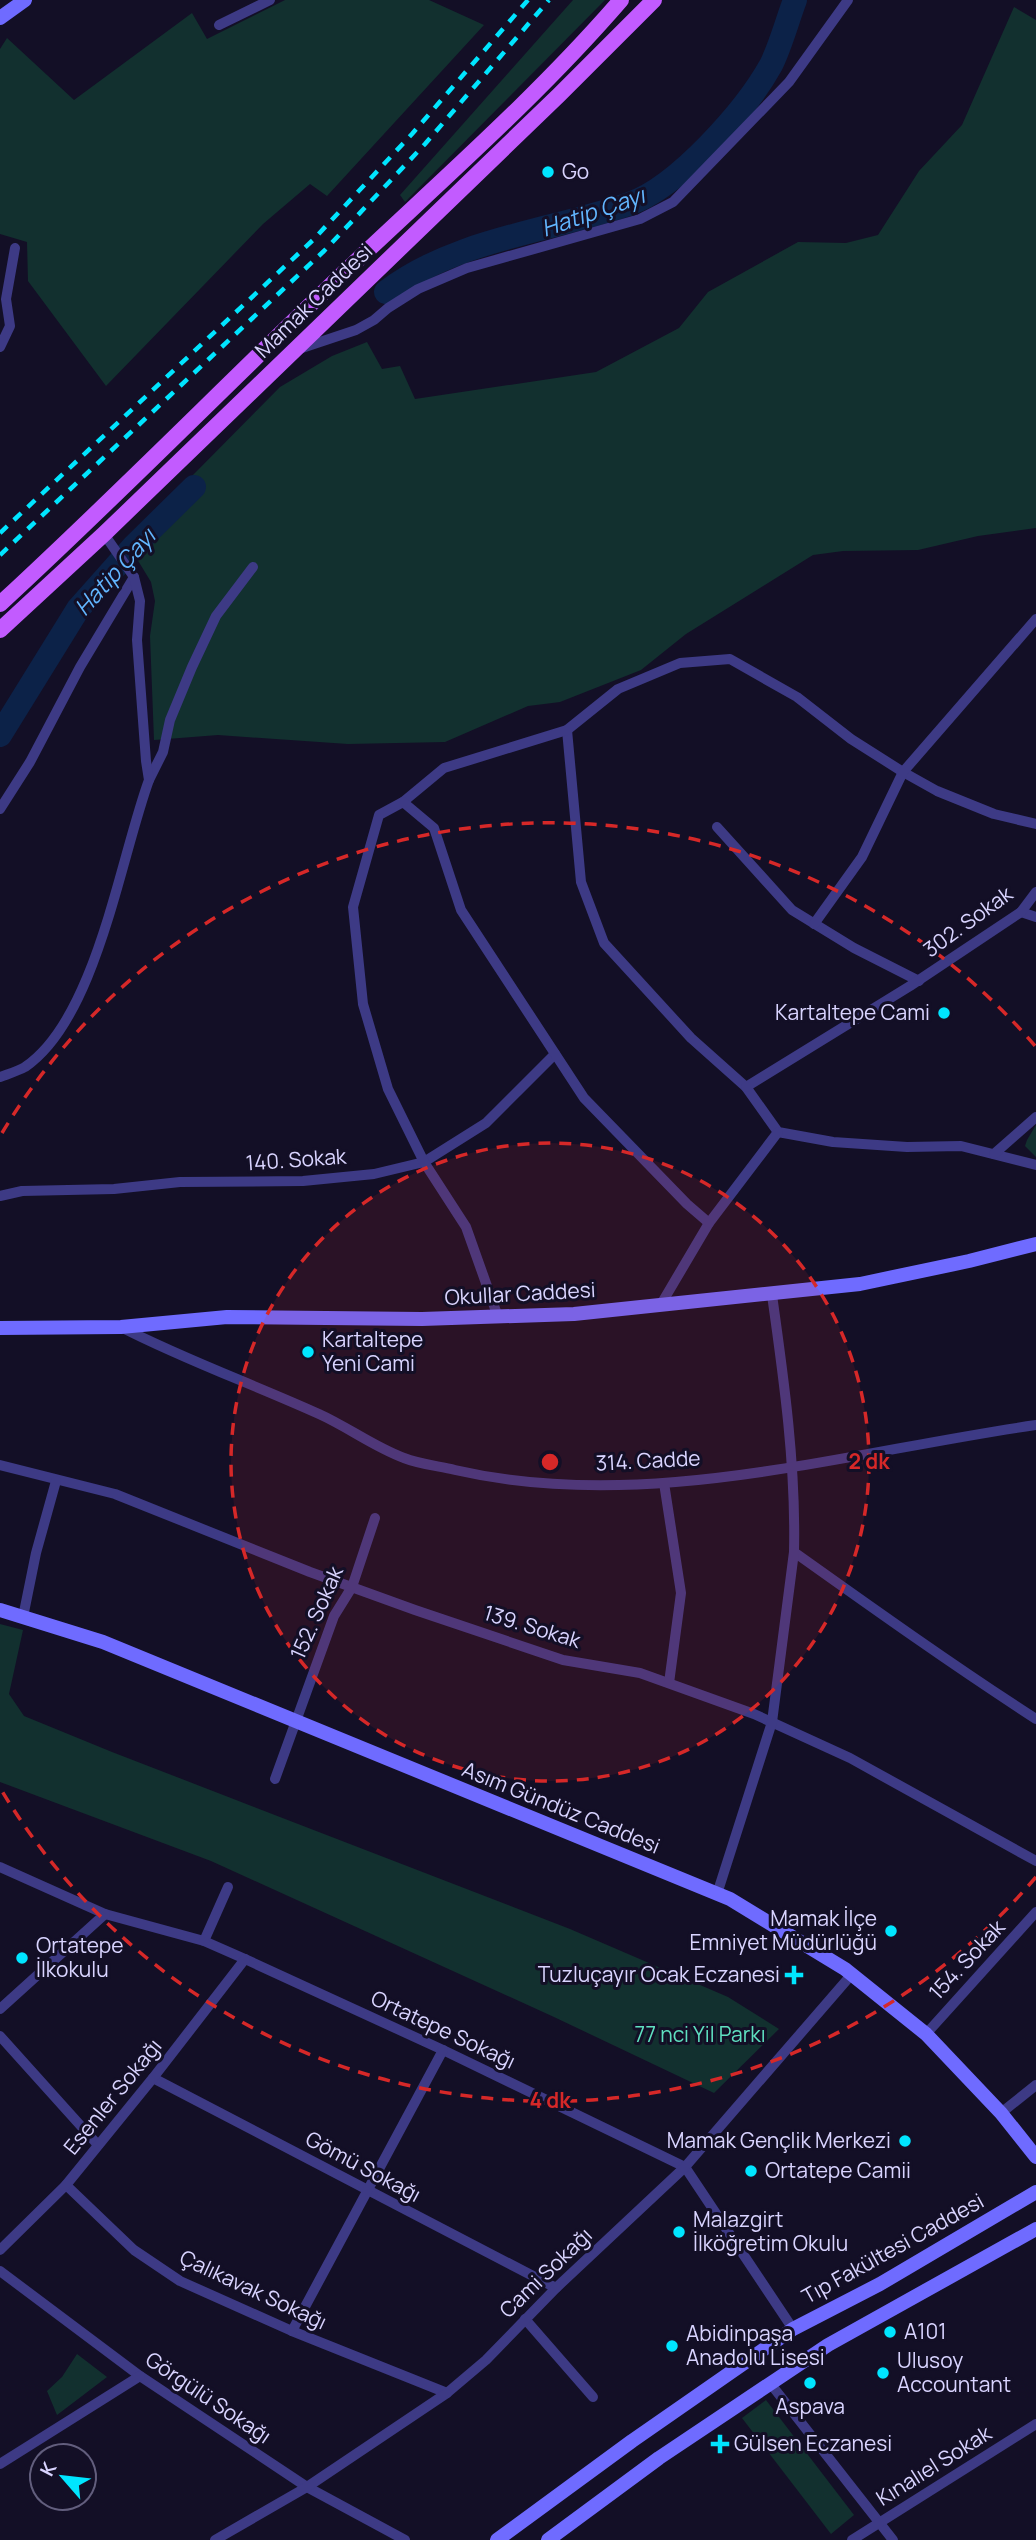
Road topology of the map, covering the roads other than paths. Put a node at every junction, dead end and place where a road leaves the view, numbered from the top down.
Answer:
1 (25, 0) edge
2 (270, 0) edge
3 (621, 0) edge
4 (654, 0) edge
5 (848, 0) edge
6 (0, 18) edge
7 (219, 25) dead end
8 (15, 248) dead end
9 (0, 347) edge
10 (293, 351) junction
11 (104, 534) junction
12 (253, 567) dead end
13 (131, 573) junction
14 (0, 604) edge
15 (1036, 619) edge
16 (0, 630) edge
17 (567, 730) junction
18 (903, 772) junction
19 (149, 780) junction
20 (403, 802) junction
21 (0, 809) edge
22 (1036, 824) edge
23 (717, 827) dead end
24 (1036, 892) edge
25 (1021, 912) junction
26 (1036, 916) edge
27 (814, 924) junction
28 (919, 981) junction
29 (555, 1054) junction
30 (0, 1077) edge
31 (746, 1087) junction
32 (1036, 1116) edge
33 (778, 1132) junction
34 (994, 1154) junction
35 (424, 1163) junction
36 (1036, 1165) edge
37 (0, 1196) edge
38 (709, 1223) junction
39 (1036, 1244) edge
40 (772, 1295) junction
41 (660, 1306) junction
42 (498, 1317) junction
43 (121, 1327) junction
44 (0, 1328) edge
45 (1036, 1424) edge
46 (0, 1465) edge
47 (793, 1466) junction
48 (57, 1480) junction
49 (664, 1483) junction
50 (375, 1518) dead end
51 (794, 1552) junction
52 (352, 1587) junction
53 (0, 1610) edge
54 (23, 1617) junction
55 (669, 1683) junction
56 (1036, 1719) edge
57 (772, 1722) junction
58 (297, 1723) junction
59 (275, 1779) dead end
60 (1036, 1861) edge
61 (0, 1867) edge
62 (228, 1887) dead end
63 (717, 1894) junction
64 (1036, 1912) edge
65 (105, 1914) junction
66 (204, 1941) junction
67 (245, 1958) junction
68 (852, 1974) junction
69 (0, 2009) edge
70 (926, 2034) junction
71 (0, 2036) edge
72 (443, 2050) junction
73 (153, 2078) junction
74 (1036, 2085) edge
75 (1001, 2113) junction
76 (98, 2145) junction
77 (1036, 2157) edge
78 (685, 2167) junction
79 (66, 2185) junction
80 (366, 2191) junction
81 (1036, 2192) edge
82 (1036, 2229) edge
83 (0, 2250) edge
84 (0, 2271) edge
85 (556, 2288) junction
86 (525, 2319) junction
87 (793, 2329) junction
88 (292, 2331) junction
89 (139, 2376) junction
90 (770, 2383) junction
91 (447, 2393) junction
92 (593, 2397) dead end
93 (1035, 2427) edge
94 (0, 2464) edge
95 (307, 2487) junction
96 (880, 2523) junction
97 (215, 2540) edge
98 (405, 2540) edge
99 (497, 2540) edge
100 (548, 2540) edge
101 (852, 2540) edge
102 (893, 2540) edge

1 - 6 street
2 - 7 street
3 - 14 main road, Mamak Caddesi
4 - 10 main road, Mamak Caddesi
5 - 10 street
8 - 9 street
10 - 11 main road, Mamak Caddesi
11 - 13 street
11 - 16 main road, Mamak Caddesi
12 - 19 street
13 - 19 street
13 - 21 street
15 - 18 street
17 - 18 street
17 - 20 street
17 - 31 street
18 - 22 street
18 - 27 street
19 - 30 street
20 - 29 street
20 - 35 street
23 - 27 street
24 - 25 street, 302. Sokak
25 - 26 street
25 - 28 street, 302. Sokak
27 - 28 street
28 - 31 street, 302. Sokak
29 - 35 street, 140. Sokak
29 - 38 street
31 - 33 street
32 - 34 street
33 - 34 street
33 - 38 street
34 - 36 street
35 - 37 street, 140. Sokak
35 - 42 street
38 - 41 street
39 - 40 street, Okullar Caddesi
40 - 41 street, Okullar Caddesi
40 - 47 street
41 - 42 street, Okullar Caddesi
42 - 43 street, Okullar Caddesi
43 - 44 street, Okullar Caddesi
43 - 49 street, 314. Cadde
45 - 47 street, 314. Cadde
46 - 48 street, 139. Sokak
47 - 49 street, 314. Cadde
47 - 51 street
48 - 52 street, 139. Sokak
48 - 54 street
49 - 55 street
50 - 52 street, 152. Sokak
51 - 56 street
51 - 57 street
52 - 55 street, 139. Sokak
52 - 58 street, 152. Sokak
53 - 54 street, Asım Gündüz Caddesi
54 - 58 street, Asım Gündüz Caddesi
55 - 57 street, 139. Sokak
57 - 60 street, 139. Sokak
57 - 63 street
58 - 59 street, 152. Sokak
58 - 63 street, Asım Gündüz Caddesi
61 - 65 street, Ortatepe Sokağı
62 - 66 street
63 - 68 street, Asım Gündüz Caddesi
64 - 70 street, 154. Sokak
65 - 66 street, Ortatepe Sokağı
65 - 69 street
66 - 67 street, Ortatepe Sokağı
67 - 72 street, Ortatepe Sokağı
67 - 73 street, Esenler Sokağı
68 - 70 street, Asım Gündüz Caddesi
68 - 78 street, Cami Sokağı
70 - 75 street, Asım Gündüz Caddesi
71 - 76 street
72 - 78 street, Ortatepe Sokağı
72 - 80 street
73 - 76 street, Esenler Sokağı
73 - 80 street, Gömü Sokağı
74 - 75 street
75 - 77 street, Asım Gündüz Caddesi
76 - 79 street, Esenler Sokağı
78 - 85 street, Cami Sokağı
78 - 87 street
79 - 83 street, Esenler Sokağı
79 - 88 street, Çalıkavak Sokağı
80 - 85 street, Gömü Sokağı
80 - 88 street
81 - 87 street, Tıp Fakültesi Caddesi
82 - 90 street
84 - 89 street, Görgülü Sokağı
85 - 86 street, Cami Sokağı
86 - 91 street, Cami Sokağı
86 - 92 street
87 - 99 street, Tıp Fakültesi Caddesi
88 - 91 street, Çalıkavak Sokağı
89 - 94 street
89 - 95 street, Görgülü Sokağı
90 - 96 street
90 - 100 street
91 - 95 street, Cami Sokağı
93 - 96 street, Kınalıel Sokak
95 - 97 street, Cami Sokağı
95 - 98 street, Görgülü Sokağı
96 - 101 street, Kınalıel Sokak
96 - 102 street

